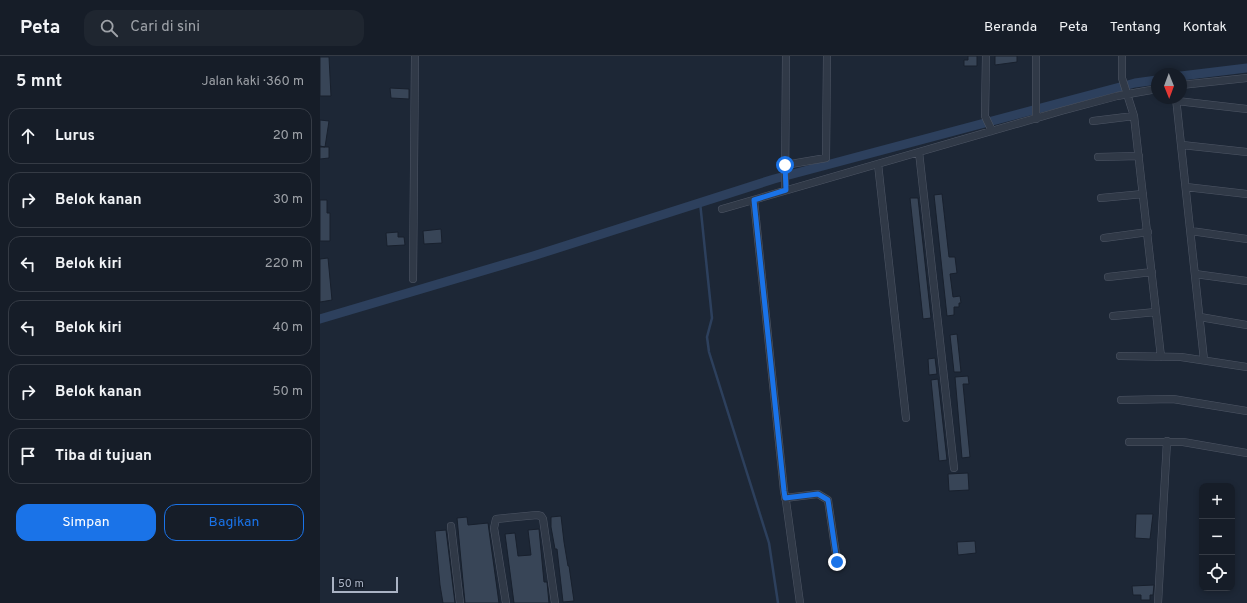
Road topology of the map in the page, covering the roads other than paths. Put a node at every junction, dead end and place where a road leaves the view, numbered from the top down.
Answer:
1 (416, 56) edge
2 (786, 56) edge
3 (827, 56) edge
4 (986, 56) edge
5 (1036, 56) edge
6 (1122, 56) edge
7 (1247, 78) edge
8 (1187, 84) edge
9 (1151, 90) edge
10 (1127, 94) junction
11 (1187, 101) edge
12 (1177, 104) edge
13 (1247, 109) edge
14 (1134, 116) junction
15 (1036, 118) junction
16 (1093, 121) dead end
17 (992, 130) junction
18 (1182, 145) junction
19 (919, 152) junction
20 (1247, 152) edge
21 (1138, 156) junction
22 (1098, 157) dead end
23 (878, 164) junction
24 (785, 167) junction
25 (1186, 187) junction
26 (785, 188) junction
27 (1143, 194) junction
28 (1247, 194) edge
29 (1101, 198) dead end
30 (754, 200) junction
31 (722, 209) dead end
32 (1191, 231) junction
33 (1148, 232) junction
34 (1104, 238) dead end
35 (1247, 239) edge
36 (1152, 272) junction
37 (1195, 274) junction
38 (1108, 277) dead end
39 (413, 280) dead end
40 (1247, 281) edge
41 (1156, 312) junction
42 (1113, 316) dead end
43 (1200, 317) junction
44 (1247, 325) edge
45 (1120, 356) dead end
46 (1161, 357) junction
47 (1204, 360) junction
48 (1247, 367) edge
49 (1122, 400) dead end
50 (1247, 411) edge
51 (906, 418) dead end
52 (1167, 441) junction
53 (1129, 442) dead end
54 (1247, 453) edge
55 (954, 468) dead end
56 (785, 498) junction
57 (451, 526) dead end
58 (837, 562) dead end
59 (460, 603) edge
60 (506, 603) edge
61 (555, 603) edge
62 (800, 603) edge
63 (1158, 603) edge

1 - 39 street
2 - 24 street
3 - 24 street
4 - 17 street
5 - 15 street
6 - 10 street
7 - 8 street
9 - 10 street
10 - 14 street
10 - 15 street
11 - 13 street
12 - 18 street
14 - 16 street
14 - 21 street
15 - 17 street
17 - 19 street
18 - 20 street
18 - 25 street
19 - 23 street
19 - 55 street
21 - 22 street
21 - 27 street
23 - 26 street
23 - 51 street
24 - 26 street
25 - 28 street
25 - 32 street
26 - 30 street
27 - 29 street
27 - 33 street
30 - 31 street
30 - 56 street
32 - 35 street
32 - 37 street
33 - 34 street
33 - 36 street
36 - 38 street
36 - 41 street
37 - 40 street
37 - 43 street
41 - 42 street
41 - 46 street
43 - 44 street
43 - 47 street
45 - 46 street
46 - 47 street
47 - 48 street
49 - 50 street
52 - 53 street
52 - 54 street
52 - 63 street
56 - 58 street
56 - 62 street
57 - 59 street
60 - 61 street

